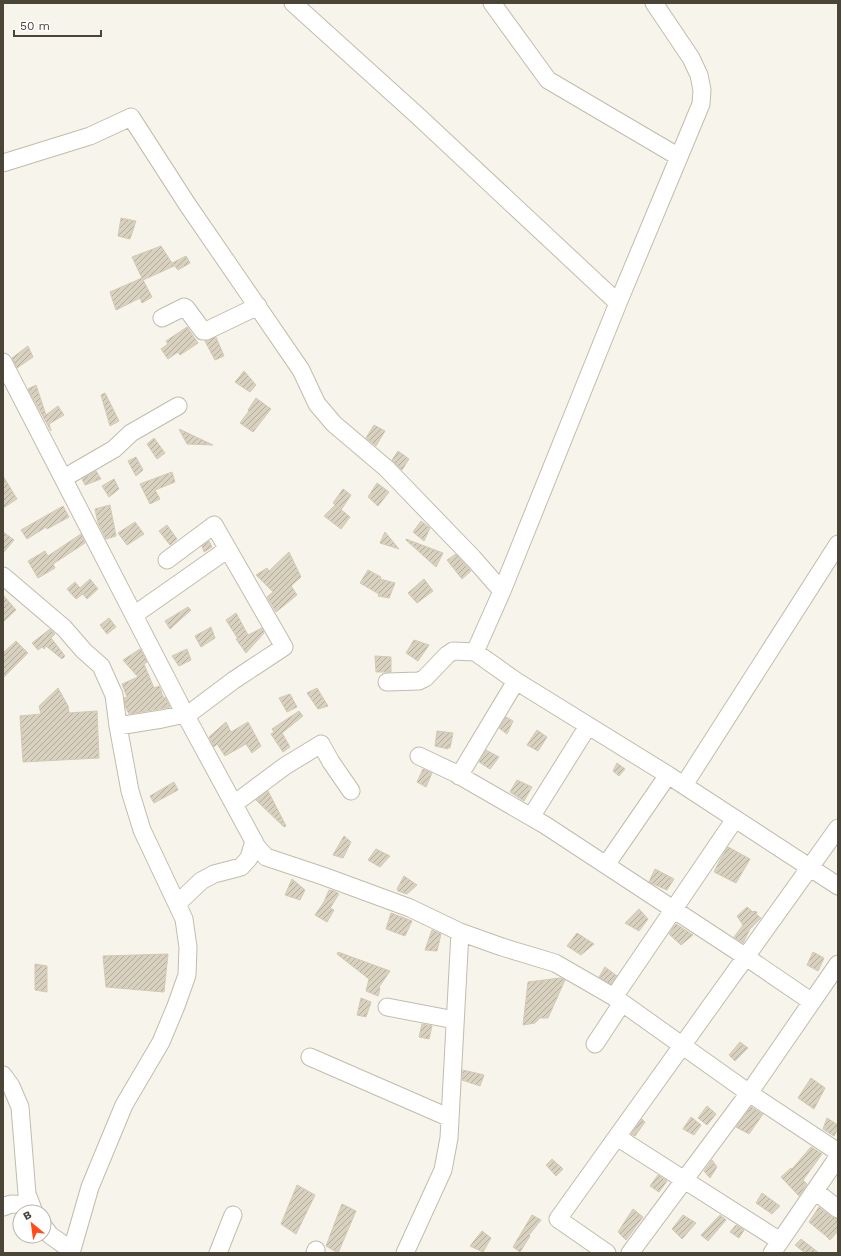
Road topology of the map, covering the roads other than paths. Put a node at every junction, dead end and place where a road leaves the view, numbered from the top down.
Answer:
1 (293, 3) edge
2 (492, 3) edge
3 (654, 3) edge
4 (679, 158) junction
5 (3, 163) edge
6 (618, 303) junction
7 (258, 306) junction
8 (162, 318) dead end
9 (3, 362) edge
10 (178, 406) dead end
11 (64, 478) junction
12 (838, 544) edge
13 (228, 549) junction
14 (168, 560) dead end
15 (3, 576) edge
16 (502, 591) junction
17 (134, 616) junction
18 (475, 652) junction
19 (516, 681) junction
20 (387, 682) dead end
21 (185, 715) junction
22 (118, 726) junction
23 (588, 726) junction
24 (419, 756) dead end
25 (668, 775) junction
26 (459, 776) junction
27 (684, 785) junction
28 (351, 791) dead end
29 (234, 804) junction
30 (531, 817) junction
31 (735, 819) junction
32 (838, 828) edge
33 (254, 841) junction
34 (266, 857) junction
35 (244, 864) junction
36 (606, 865) junction
37 (810, 868) junction
38 (838, 886) edge
39 (177, 904) junction
40 (674, 910) junction
41 (460, 932) junction
42 (746, 957) junction
43 (838, 964) edge
44 (618, 1000) junction
45 (812, 1002) junction
46 (386, 1006) dead end
47 (455, 1020) junction
48 (595, 1044) dead end
49 (682, 1046) junction
50 (310, 1057) dead end
51 (3, 1075) edge
52 (749, 1093) junction
53 (450, 1118) junction
54 (617, 1137) junction
55 (838, 1152) edge
56 (838, 1157) edge
57 (684, 1180) junction
58 (814, 1191) junction
59 (31, 1204) edge
60 (838, 1208) edge
61 (233, 1214) dead end
62 (52, 1238) edge
63 (776, 1247) edge
64 (71, 1252) edge
65 (218, 1253) edge
66 (405, 1253) edge
67 (607, 1253) edge
68 (630, 1253) edge

1 - 6 street
2 - 4 street
3 - 4 street
4 - 6 street
5 - 7 street
6 - 16 street
7 - 8 street
7 - 16 street
9 - 11 street
10 - 11 street
11 - 17 street
12 - 27 street
13 - 14 street
13 - 17 street
13 - 21 street
15 - 22 street
16 - 18 street
17 - 21 street
18 - 19 street
18 - 20 street
19 - 23 street
19 - 26 street
21 - 22 street
21 - 29 street
22 - 39 street
23 - 25 street
23 - 30 street
24 - 26 street
25 - 27 street
25 - 36 street
26 - 30 street
27 - 31 street
28 - 29 street
29 - 33 street
30 - 36 street
31 - 37 street
31 - 40 street
32 - 37 street
33 - 34 street
33 - 35 street
34 - 35 street
34 - 41 street
35 - 39 street
36 - 40 street
37 - 38 street
37 - 42 street
39 - 64 street
40 - 42 street
40 - 44 street
41 - 44 street
41 - 47 street
42 - 45 street
42 - 49 street
43 - 45 street
44 - 48 street
44 - 49 street
45 - 52 street
46 - 47 street
47 - 53 street
49 - 52 street
49 - 54 street
50 - 53 street
51 - 59 street
52 - 55 street
52 - 57 street
53 - 66 street
54 - 57 street
54 - 67 street
56 - 58 street
57 - 63 street
57 - 68 street
58 - 60 street
58 - 63 street
61 - 65 street
62 - 64 street

